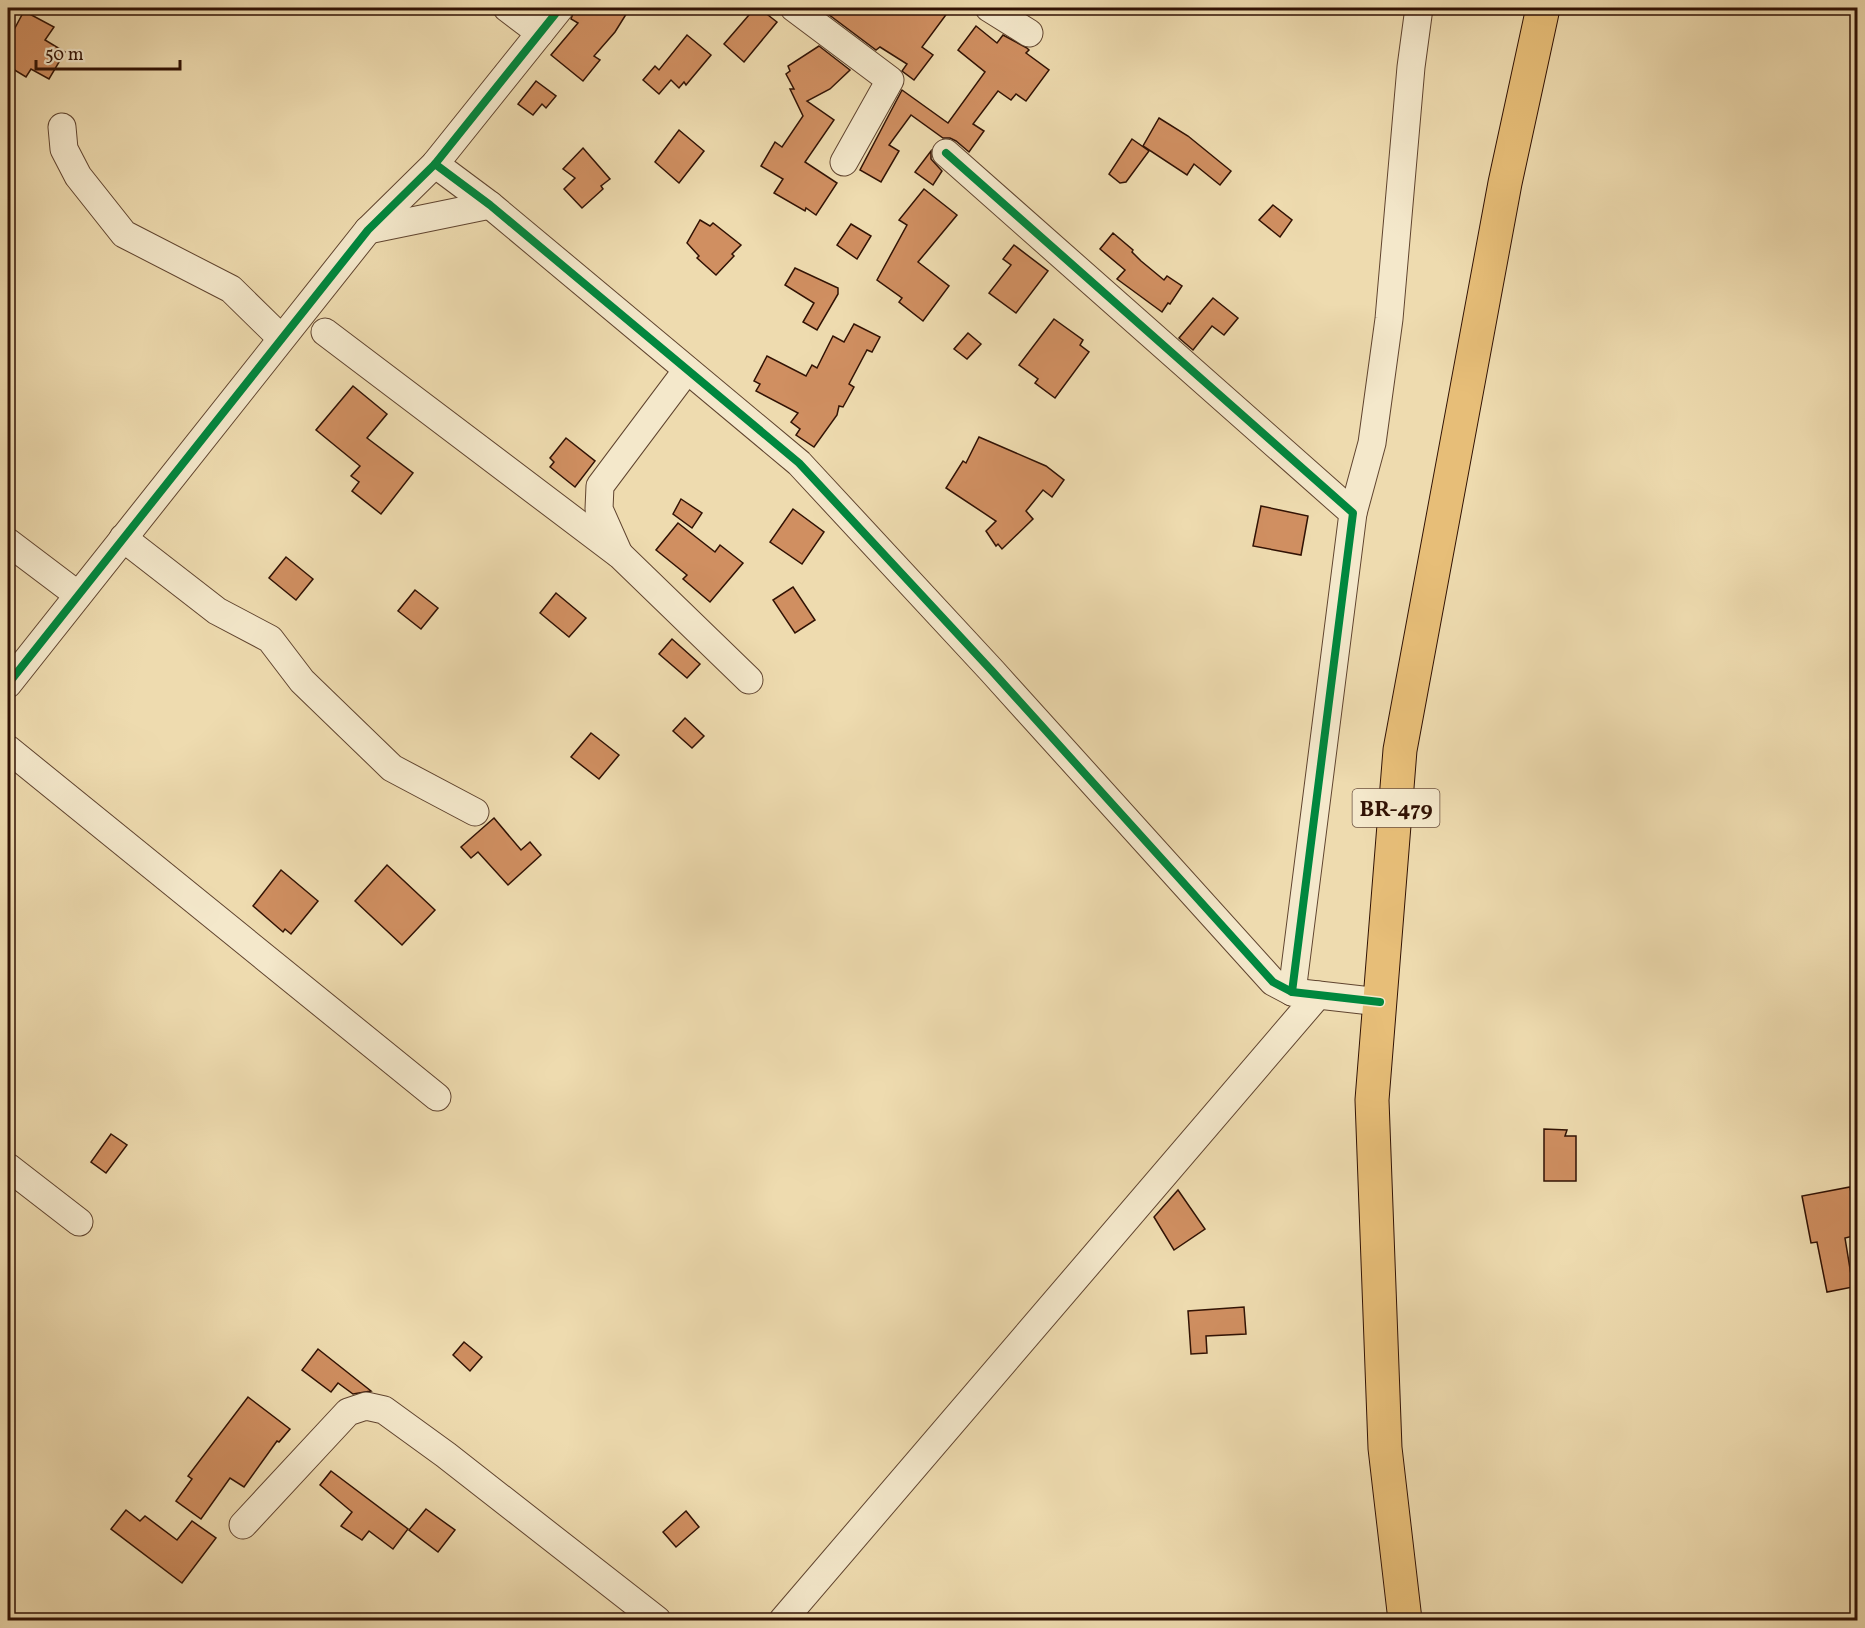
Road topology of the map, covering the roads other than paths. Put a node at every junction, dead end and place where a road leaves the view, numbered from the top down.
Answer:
1 (507, 8) edge
2 (560, 8) edge
3 (794, 8) edge
4 (989, 8) edge
5 (1419, 8) edge
6 (1543, 8) edge
7 (540, 33) junction
8 (1029, 33) dead end
9 (62, 127) dead end
10 (946, 153) dead end
11 (844, 162) dead end
12 (435, 164) junction
13 (490, 205) junction
14 (368, 230) junction
15 (324, 332) dead end
16 (281, 338) junction
17 (687, 370) junction
18 (1353, 513) junction
19 (123, 538) junction
20 (8, 542) edge
21 (621, 556) junction
22 (78, 595) junction
23 (749, 680) dead end
24 (8, 684) edge
25 (8, 749) edge
26 (476, 812) dead end
27 (1305, 993) junction
28 (1380, 1002) junction
29 (437, 1097) dead end
30 (8, 1167) edge
31 (79, 1222) dead end
32 (243, 1525) dead end
33 (657, 1620) edge
34 (783, 1620) edge
35 (1405, 1620) edge

1 - 7 street
2 - 7 street
3 - 11 street
4 - 8 street
5 - 18 street
6 - 28 main road, BR-479
7 - 12 street
9 - 16 street
10 - 18 street
12 - 13 street
12 - 14 street
13 - 14 street
13 - 17 street
14 - 16 street
15 - 21 street
16 - 19 street
17 - 21 street
17 - 27 street
18 - 27 street
19 - 22 street
19 - 26 street
20 - 22 street
21 - 23 street
22 - 24 street
25 - 29 street
27 - 28 street
27 - 34 street
28 - 35 main road, BR-479
30 - 31 street
32 - 33 street

